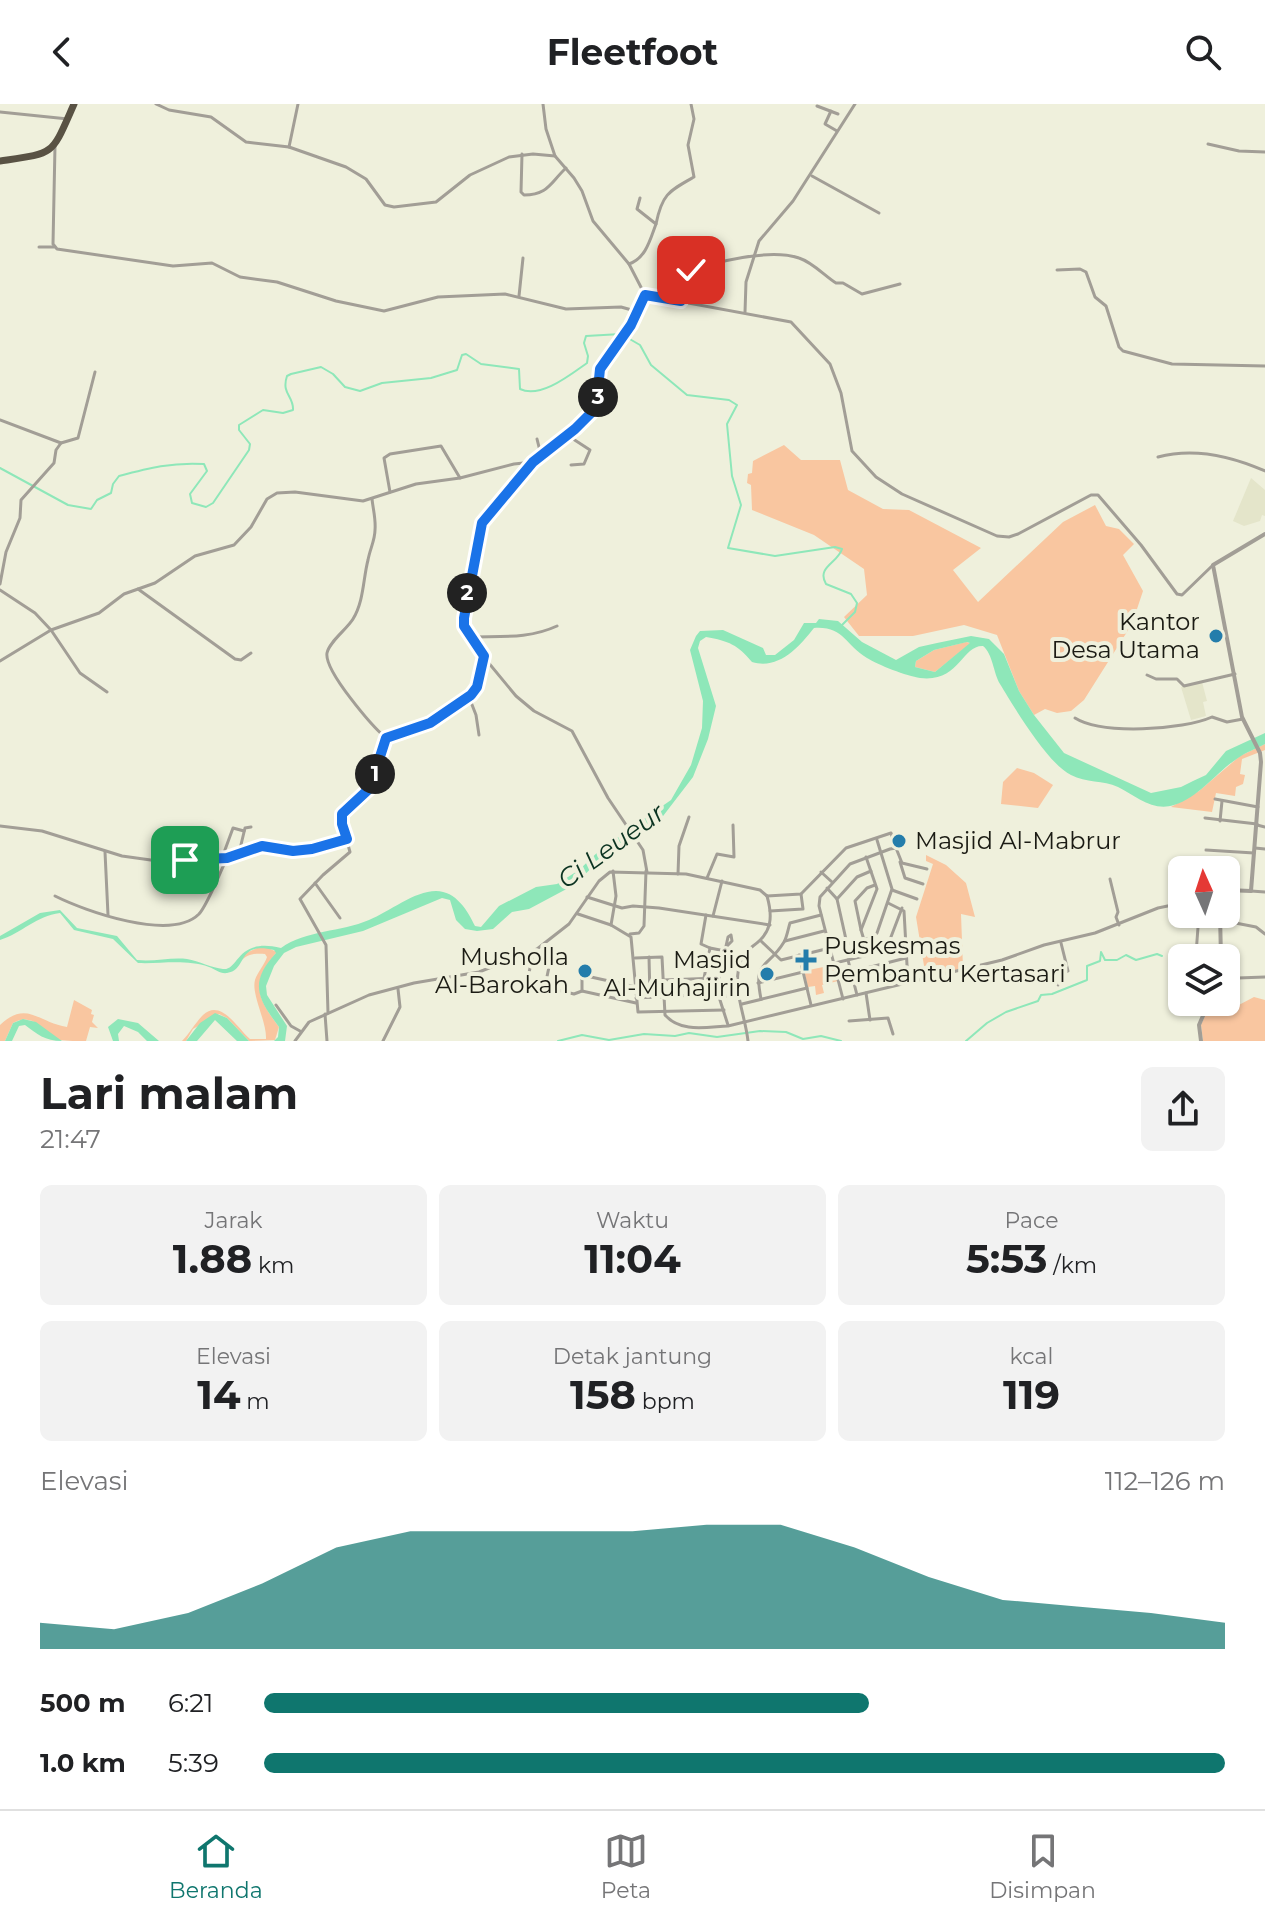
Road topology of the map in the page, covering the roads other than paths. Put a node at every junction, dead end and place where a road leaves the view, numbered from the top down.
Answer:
1 (74, 104) edge
2 (156, 104) edge
3 (298, 104) edge
4 (543, 104) edge
5 (691, 104) edge
6 (855, 104) edge
7 (817, 106) edge
8 (831, 111) junction
9 (0, 112) edge
10 (838, 114) dead end
11 (68, 119) junction
12 (839, 131) junction
13 (1208, 144) dead end
14 (55, 146) junction
15 (289, 147) junction
16 (1265, 152) edge
17 (522, 154) junction
18 (555, 156) junction
19 (0, 161) edge
20 (566, 168) junction
21 (811, 175) junction
22 (640, 198) dead end
23 (879, 213) dead end
24 (656, 224) junction
25 (39, 247) dead end
26 (54, 247) junction
27 (753, 256) junction
28 (523, 258) dead end
29 (629, 264) junction
30 (1057, 270) dead end
31 (900, 284) dead end
32 (645, 295) junction
33 (519, 296) junction
34 (681, 301) junction
35 (639, 312) junction
36 (745, 312) junction
37 (1265, 366) edge
38 (95, 372) dead end
39 (0, 420) edge
40 (567, 435) junction
41 (537, 439) dead end
42 (61, 443) junction
43 (541, 456) junction
44 (1158, 457) dead end
45 (533, 462) junction
46 (571, 465) dead end
47 (1265, 471) edge
48 (460, 478) junction
49 (390, 492) junction
50 (371, 498) junction
51 (1265, 534) edge
52 (1213, 565) junction
53 (0, 584) edge
54 (138, 589) junction
55 (0, 590) edge
56 (557, 626) dead end
57 (51, 630) junction
58 (471, 637) junction
59 (251, 653) dead end
60 (484, 656) junction
61 (0, 661) edge
62 (1235, 674) junction
63 (1147, 675) dead end
64 (107, 692) dead end
65 (469, 697) junction
66 (1075, 718) dead end
67 (1243, 719) junction
68 (479, 735) dead end
69 (386, 738) junction
70 (1262, 791) edge
71 (1215, 799) dead end
72 (1222, 801) junction
73 (1258, 807) junction
74 (689, 817) dead end
75 (1205, 818) dead end
76 (1220, 821) junction
77 (733, 825) dead end
78 (1257, 825) junction
79 (0, 826) edge
80 (251, 827) dead end
81 (1265, 827) edge
82 (244, 831) junction
83 (876, 838) junction
84 (347, 839) junction
85 (896, 848) junction
86 (1265, 849) edge
87 (1206, 850) dead end
88 (1255, 851) junction
89 (105, 852) junction
90 (881, 852) junction
91 (238, 855) junction
92 (866, 857) junction
93 (225, 858) junction
94 (900, 862) junction
95 (927, 869) dead end
96 (613, 871) junction
97 (871, 871) junction
98 (646, 872) junction
99 (821, 872) junction
100 (678, 874) junction
101 (707, 878) junction
102 (1110, 879) dead end
103 (722, 881) junction
104 (832, 882) junction
105 (315, 883) junction
106 (923, 884) dead end
107 (876, 885) junction
108 (827, 888) junction
109 (892, 890) junction
110 (1240, 891) edge
111 (1251, 891) junction
112 (1265, 892) edge
113 (801, 894) junction
114 (55, 896) dead end
115 (767, 896) junction
116 (587, 897) junction
117 (837, 899) junction
118 (917, 899) dead end
119 (888, 903) junction
120 (645, 906) junction
121 (1168, 906) edge
122 (615, 907) junction
123 (902, 908) junction
124 (770, 911) junction
125 (578, 914) junction
126 (108, 915) junction
127 (706, 915) junction
128 (822, 915) junction
129 (713, 916) junction
130 (340, 918) dead end
131 (1118, 922) junction
132 (1240, 923) edge
133 (611, 925) junction
134 (770, 925) junction
135 (861, 930) junction
136 (826, 931) junction
137 (628, 934) junction
138 (1265, 934) edge
139 (864, 940) junction
140 (761, 941) junction
141 (785, 941) junction
142 (1061, 943) junction
143 (847, 944) junction
144 (906, 945) junction
145 (710, 948) junction
146 (830, 948) junction
147 (886, 950) junction
148 (525, 955) junction
149 (774, 955) junction
150 (799, 955) junction
151 (649, 957) junction
152 (635, 958) junction
153 (907, 958) junction
154 (848, 960) junction
155 (835, 963) junction
156 (549, 967) dead end
157 (908, 969) junction
158 (803, 972) junction
159 (851, 972) junction
160 (1240, 976) edge
161 (1265, 977) edge
162 (704, 978) junction
163 (719, 978) junction
164 (663, 980) junction
165 (468, 983) dead end
166 (527, 983) junction
167 (758, 983) junction
168 (854, 983) junction
169 (908, 983) junction
170 (1058, 985) dead end
171 (545, 986) junction
172 (636, 987) junction
173 (398, 988) junction
174 (807, 988) junction
175 (582, 991) junction
176 (866, 993) junction
177 (719, 994) junction
178 (857, 995) junction
179 (664, 996) junction
180 (650, 997) junction
181 (738, 998) junction
182 (761, 999) junction
183 (843, 999) junction
184 (636, 1000) junction
185 (742, 1004) junction
186 (276, 1005) dead end
187 (811, 1005) junction
188 (724, 1010) junction
189 (665, 1012) junction
190 (326, 1013) junction
191 (1203, 1016) edge
192 (870, 1020) junction
193 (849, 1021) dead end
194 (745, 1023) junction
195 (728, 1026) junction
196 (300, 1031) junction
197 (893, 1034) dead end
198 (295, 1041) edge
199 (327, 1041) edge
200 (383, 1041) edge
201 (748, 1041) edge
202 (1201, 1041) edge

1 - 11 highway
2 - 15 street
3 - 15 street
4 - 18 street
5 - 24 street
6 - 12 street
7 - 8 street
8 - 10 street
8 - 12 street
9 - 11 street
11 - 14 highway
12 - 21 street
13 - 16 street
14 - 19 highway
14 - 26 street
15 - 17 street
17 - 18 street
17 - 20 street
18 - 20 street
20 - 29 street
21 - 23 street
21 - 27 street
22 - 24 street
24 - 29 street
25 - 26 street
26 - 33 street
27 - 31 street
27 - 34 street
27 - 36 street
28 - 33 street
29 - 32 street
30 - 37 street
32 - 34 street
32 - 35 street
33 - 35 street
34 - 36 street
35 - 40 street
36 - 52 street
38 - 42 street
39 - 42 street
40 - 43 street
40 - 46 street
41 - 43 street
42 - 53 street
43 - 45 street
44 - 47 street
45 - 48 street
45 - 58 street
48 - 49 street
48 - 49 street
49 - 50 street
50 - 54 street
50 - 69 street
51 - 52 street
52 - 62 street
54 - 57 street
54 - 59 street
55 - 57 street
56 - 58 street
57 - 61 street
57 - 64 street
58 - 60 street
60 - 65 street
60 - 98 street
62 - 63 street
62 - 67 street
65 - 68 street
65 - 69 street
66 - 67 street
67 - 70 street
69 - 84 street
70 - 73 street
71 - 72 street
72 - 73 street
72 - 76 street
73 - 78 street
74 - 100 street
75 - 76 street
76 - 78 street
77 - 101 street
78 - 81 street
78 - 88 street
79 - 89 street
80 - 82 street
82 - 91 street
82 - 93 street
83 - 85 street
83 - 90 street
83 - 99 street
84 - 91 street
84 - 105 street
85 - 90 street
85 - 94 street
86 - 88 street
87 - 88 street
88 - 111 street
89 - 93 street
89 - 126 street
90 - 92 street
90 - 109 street
91 - 93 street
92 - 97 street
92 - 104 street
93 - 126 street
94 - 95 street
94 - 106 street
96 - 98 street
96 - 116 street
96 - 122 street
97 - 107 street
97 - 117 street
98 - 100 street
98 - 120 street
99 - 104 street
99 - 113 street
100 - 101 street
101 - 103 street
102 - 131 street
103 - 115 street
103 - 129 street
104 - 108 street
105 - 130 street
105 - 190 street
107 - 135 street
107 - 135 street
108 - 117 street
108 - 128 street
109 - 118 street
109 - 119 street
110 - 111 street
111 - 112 street
113 - 115 street
113 - 124 street
114 - 126 street
115 - 124 street
116 - 122 street
116 - 125 street
117 - 143 street
119 - 123 street
119 - 139 street
120 - 122 street
120 - 127 street
120 - 137 street
121 - 131 street
122 - 133 street
123 - 144 street
123 - 147 street
124 - 134 street
125 - 133 street
125 - 148 street
127 - 129 street
127 - 145 street
128 - 136 street
128 - 141 street
129 - 134 street
131 - 142 street
132 - 138 street
133 - 137 street
134 - 140 street
135 - 139 street
136 - 141 street
136 - 146 street
137 - 152 street
139 - 143 street
140 - 149 street
140 - 181 street
141 - 149 street
142 - 169 street
142 - 170 street
143 - 146 street
144 - 147 street
144 - 153 street
145 - 162 street
145 - 163 street
146 - 150 street
146 - 155 street
147 - 154 street
148 - 166 street
148 - 173 street
149 - 150 street
149 - 167 street
150 - 158 street
151 - 152 street
151 - 164 street
151 - 180 street
152 - 172 street
153 - 157 street
153 - 159 street
154 - 155 street
154 - 159 street
155 - 183 street
156 - 171 street
157 - 168 street
157 - 169 street
158 - 167 street
158 - 174 street
159 - 168 street
160 - 161 street
162 - 163 street
162 - 164 street
163 - 177 street
164 - 179 street
165 - 166 street
166 - 171 street
167 - 182 street
168 - 178 street
169 - 176 street
171 - 175 street
172 - 175 street
172 - 184 street
173 - 190 street
173 - 200 street
174 - 182 street
174 - 187 street
175 - 184 street
176 - 178 street
176 - 192 street
177 - 179 street
177 - 181 street
177 - 188 street
178 - 183 street
179 - 180 street
179 - 189 street
180 - 184 street
181 - 185 street
182 - 185 street
183 - 187 street
184 - 189 street
185 - 194 street
186 - 196 street
187 - 194 street
188 - 189 street
188 - 195 street
189 - 195 street
190 - 196 street
190 - 199 street
191 - 202 street
192 - 193 street
192 - 197 street
194 - 195 street
194 - 201 street
196 - 198 street

